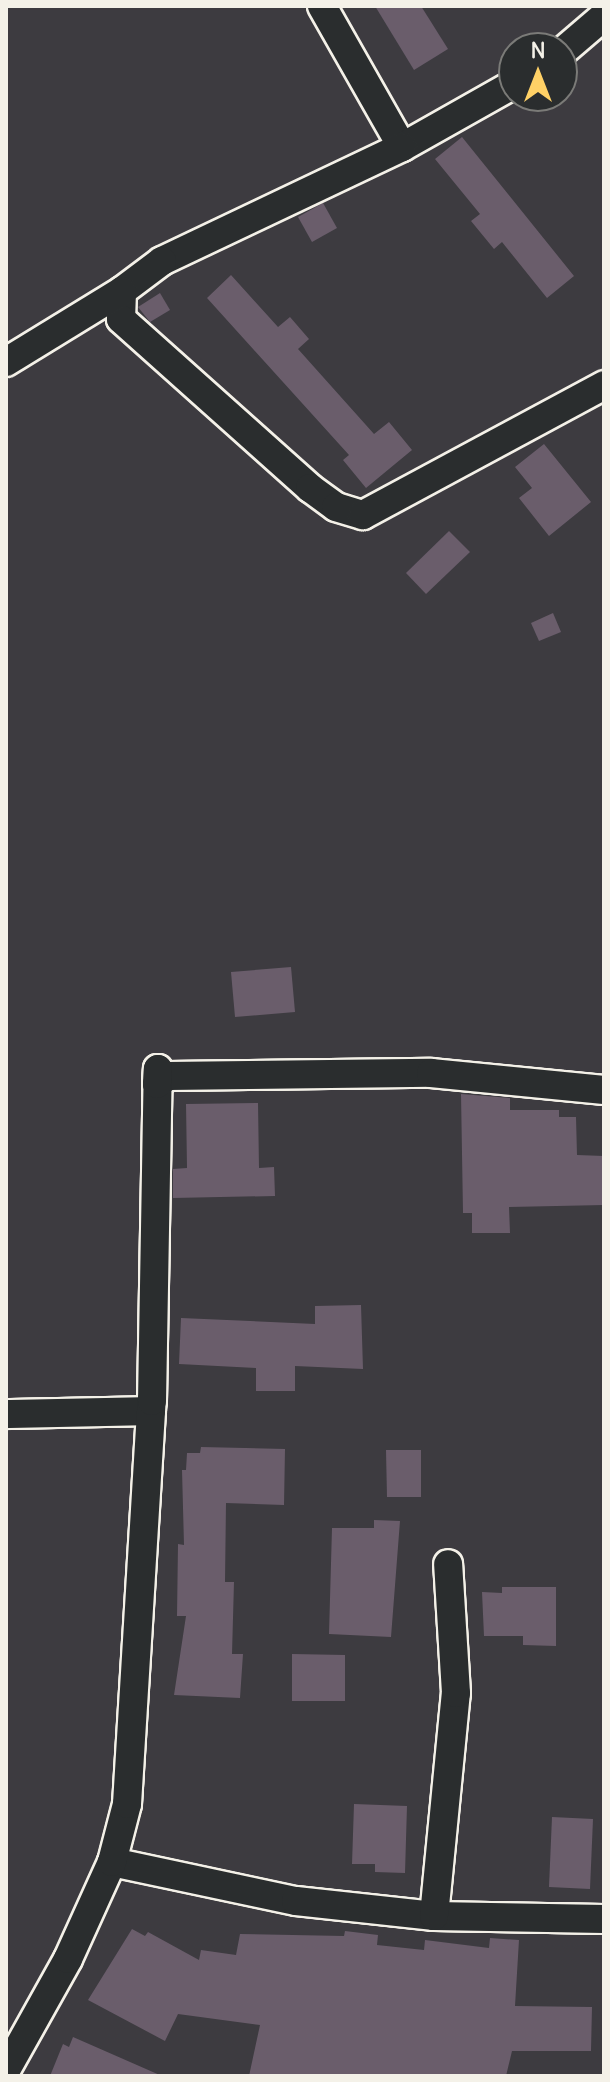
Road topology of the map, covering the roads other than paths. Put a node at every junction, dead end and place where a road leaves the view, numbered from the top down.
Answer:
1 (322, 6) edge
2 (498, 93) edge
3 (402, 147) junction
4 (122, 291) junction
5 (6, 362) edge
6 (604, 385) edge
7 (604, 1090) edge
8 (151, 1411) junction
9 (6, 1414) edge
10 (448, 1564) dead end
11 (112, 1862) junction
12 (434, 1916) junction
13 (604, 1919) edge
14 (6, 2070) edge

1 - 3 street
2 - 3 street
3 - 4 street
4 - 5 street
4 - 6 street
7 - 8 street
8 - 9 street
8 - 11 street
10 - 12 street
11 - 12 street
11 - 14 street
12 - 13 street

